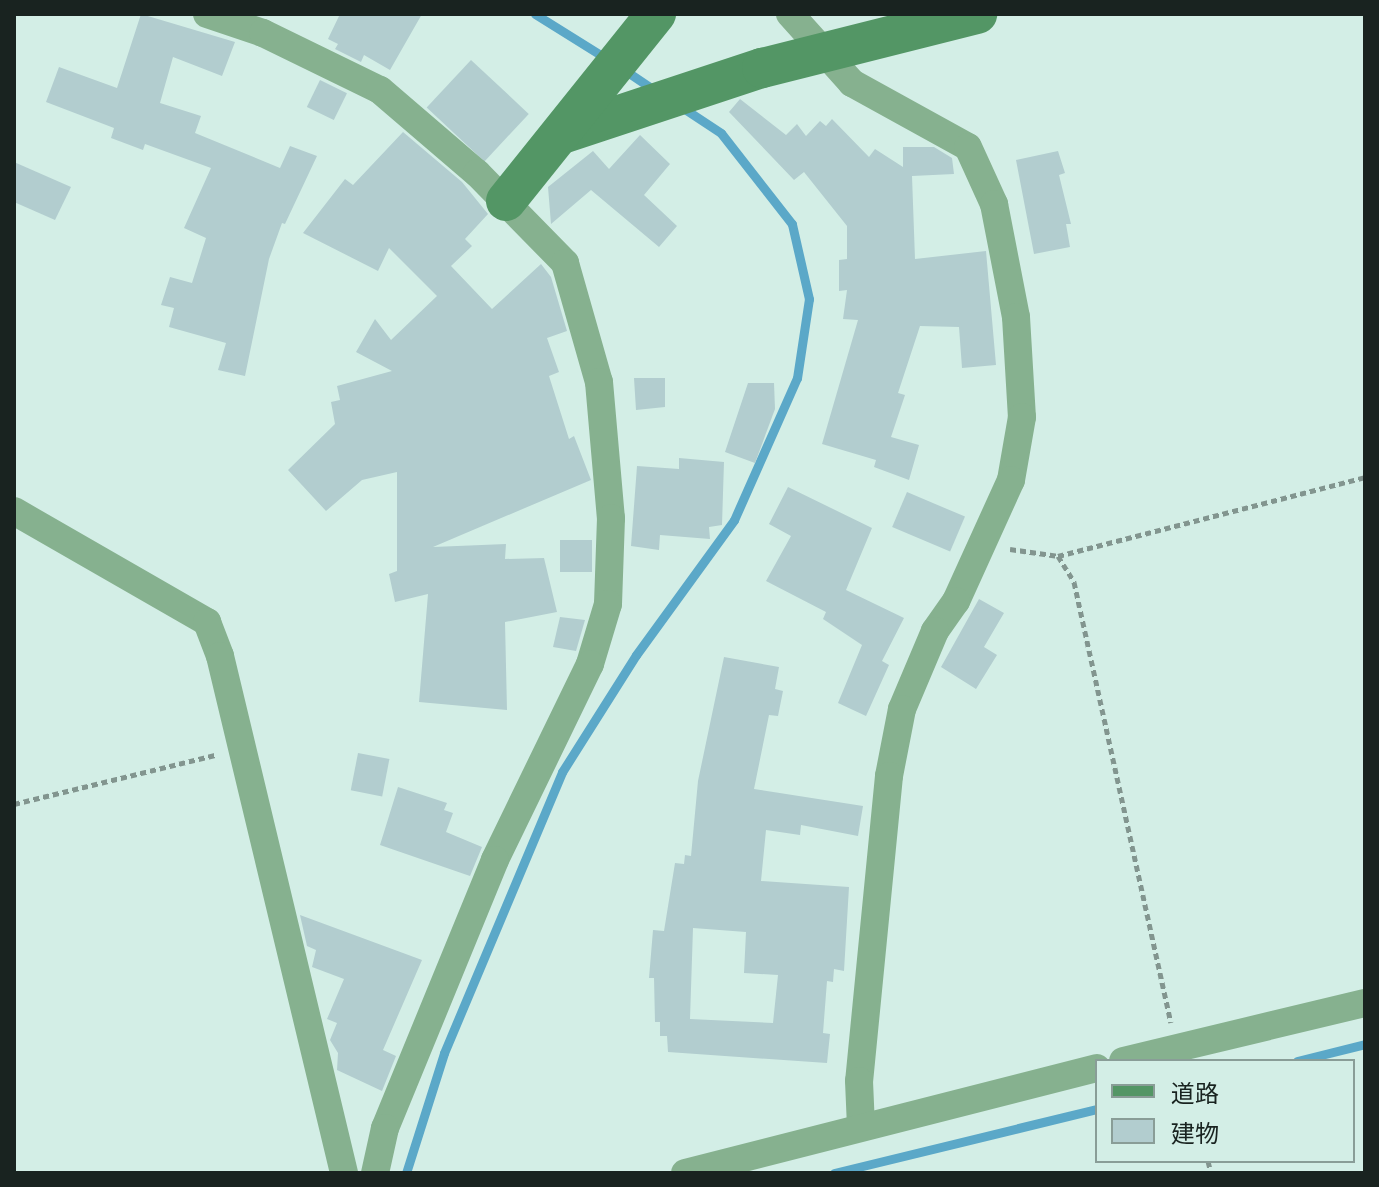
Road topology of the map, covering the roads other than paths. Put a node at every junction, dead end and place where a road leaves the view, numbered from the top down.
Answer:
1 (207, 14) edge
2 (656, 14) edge
3 (790, 14) edge
4 (977, 14) edge
5 (819, 52) junction
6 (562, 134) junction
7 (506, 201) junction
8 (14, 511) edge
9 (1365, 1003) edge
10 (1131, 1059) edge
11 (1095, 1068) edge
12 (861, 1127) junction
13 (344, 1173) edge
14 (375, 1173) edge
15 (685, 1173) edge

1 - 7 street
2 - 6 street
3 - 5 street
4 - 5 street
5 - 6 street
5 - 12 street
6 - 7 street
7 - 14 street
8 - 13 street
9 - 10 street
11 - 12 street
12 - 15 street

